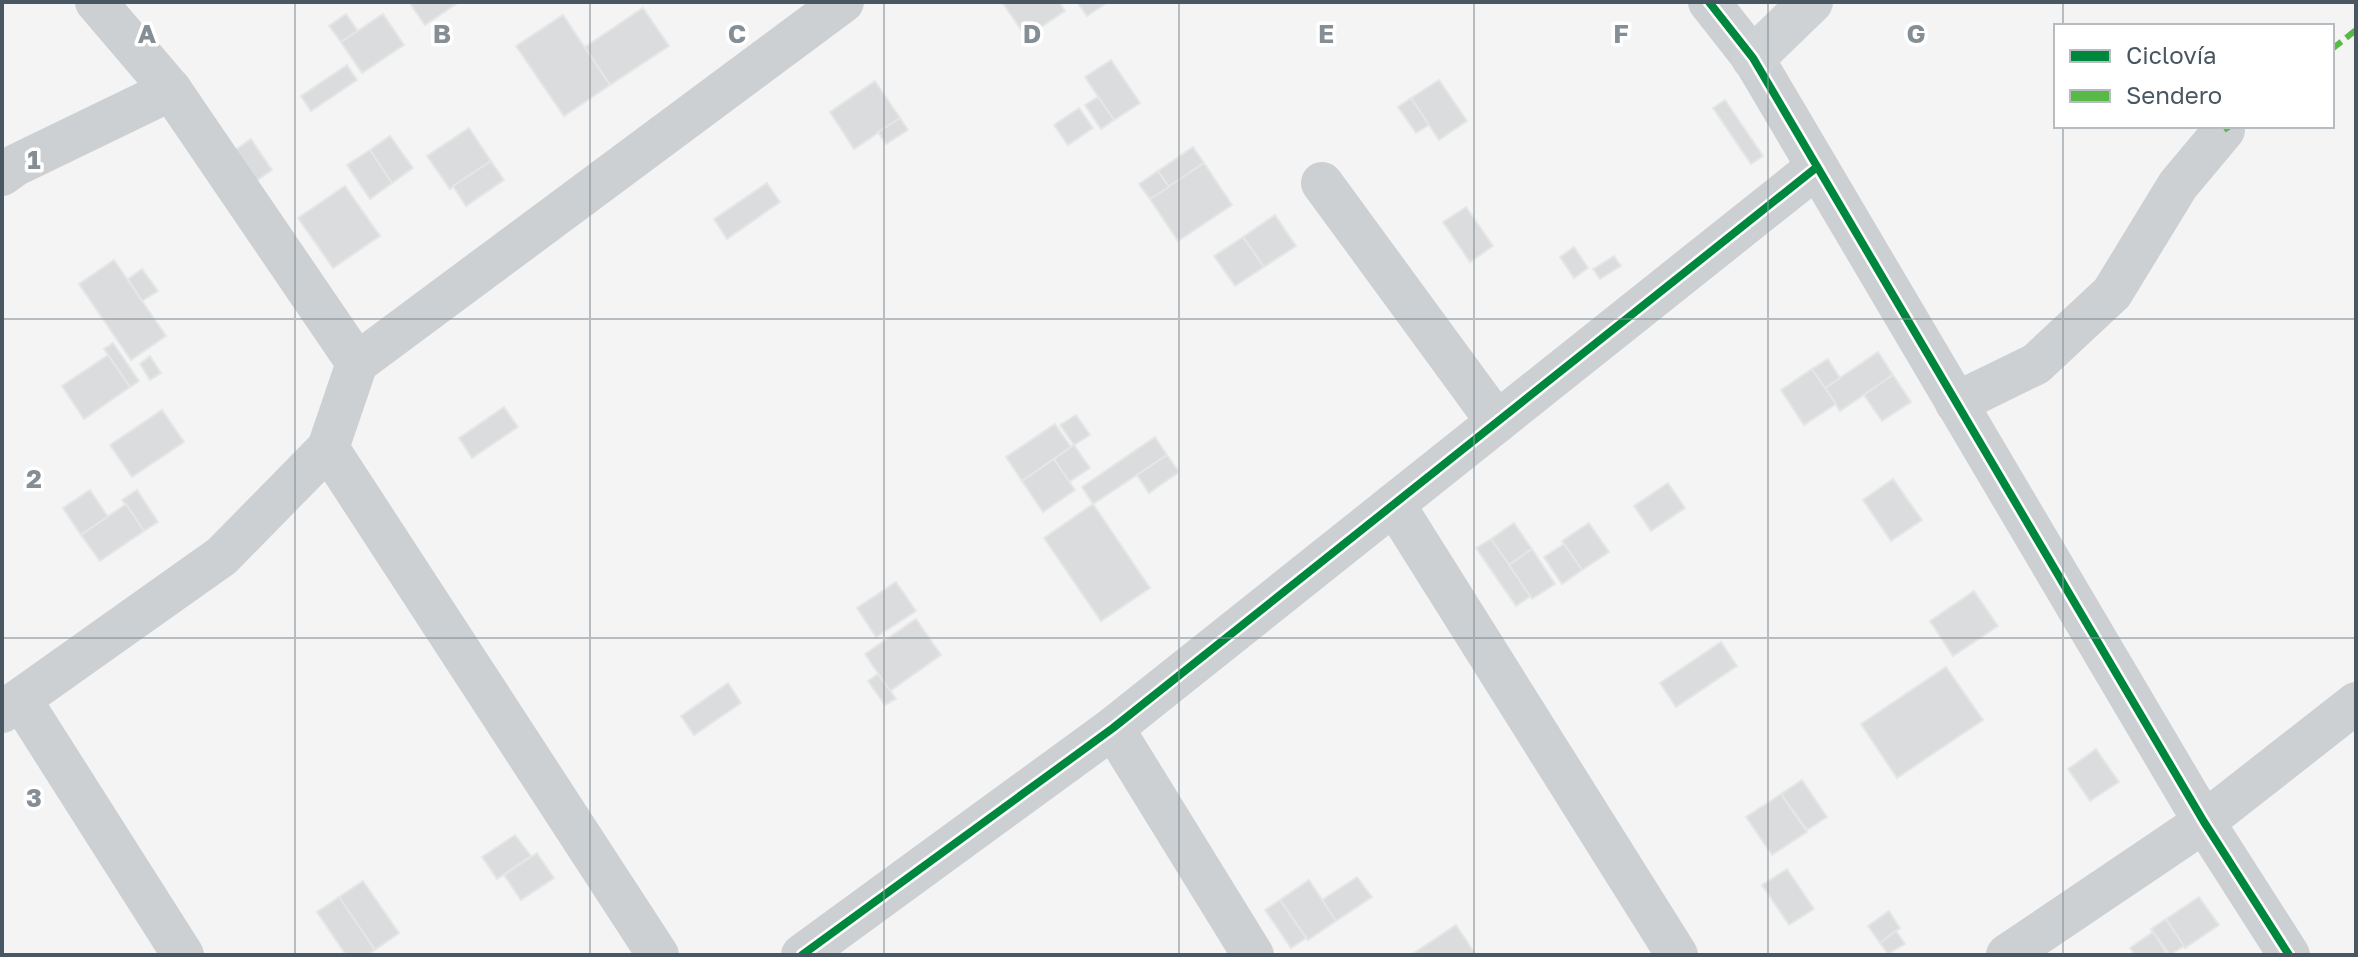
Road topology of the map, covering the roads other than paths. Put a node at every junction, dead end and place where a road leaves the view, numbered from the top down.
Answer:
1 (843, 2) edge
2 (1709, 2) edge
3 (1811, 2) edge
4 (109, 6) edge
5 (1753, 58) junction
6 (171, 90) junction
7 (2224, 130) dead end
8 (1817, 167) junction
9 (2, 175) edge
10 (1322, 183) dead end
11 (357, 363) junction
12 (1956, 403) junction
13 (1497, 422) junction
14 (328, 448) junction
15 (1394, 504) junction
16 (2356, 703) edge
17 (12, 706) edge
18 (1113, 728) junction
19 (2204, 822) junction
20 (183, 955) edge
21 (658, 955) edge
22 (802, 955) edge
23 (1253, 955) edge
24 (1677, 955) edge
25 (2007, 955) edge
26 (2289, 955) edge

1 - 11 street
2 - 5 street
3 - 5 street
4 - 6 street
5 - 8 street
6 - 9 street
6 - 11 street
7 - 12 street
8 - 12 street
8 - 13 street
10 - 13 street
11 - 14 street
12 - 19 street
13 - 15 street
14 - 17 street
14 - 21 street
15 - 18 street
15 - 24 street
16 - 19 street
17 - 20 street
18 - 22 street
18 - 23 street
19 - 25 street
19 - 26 street

